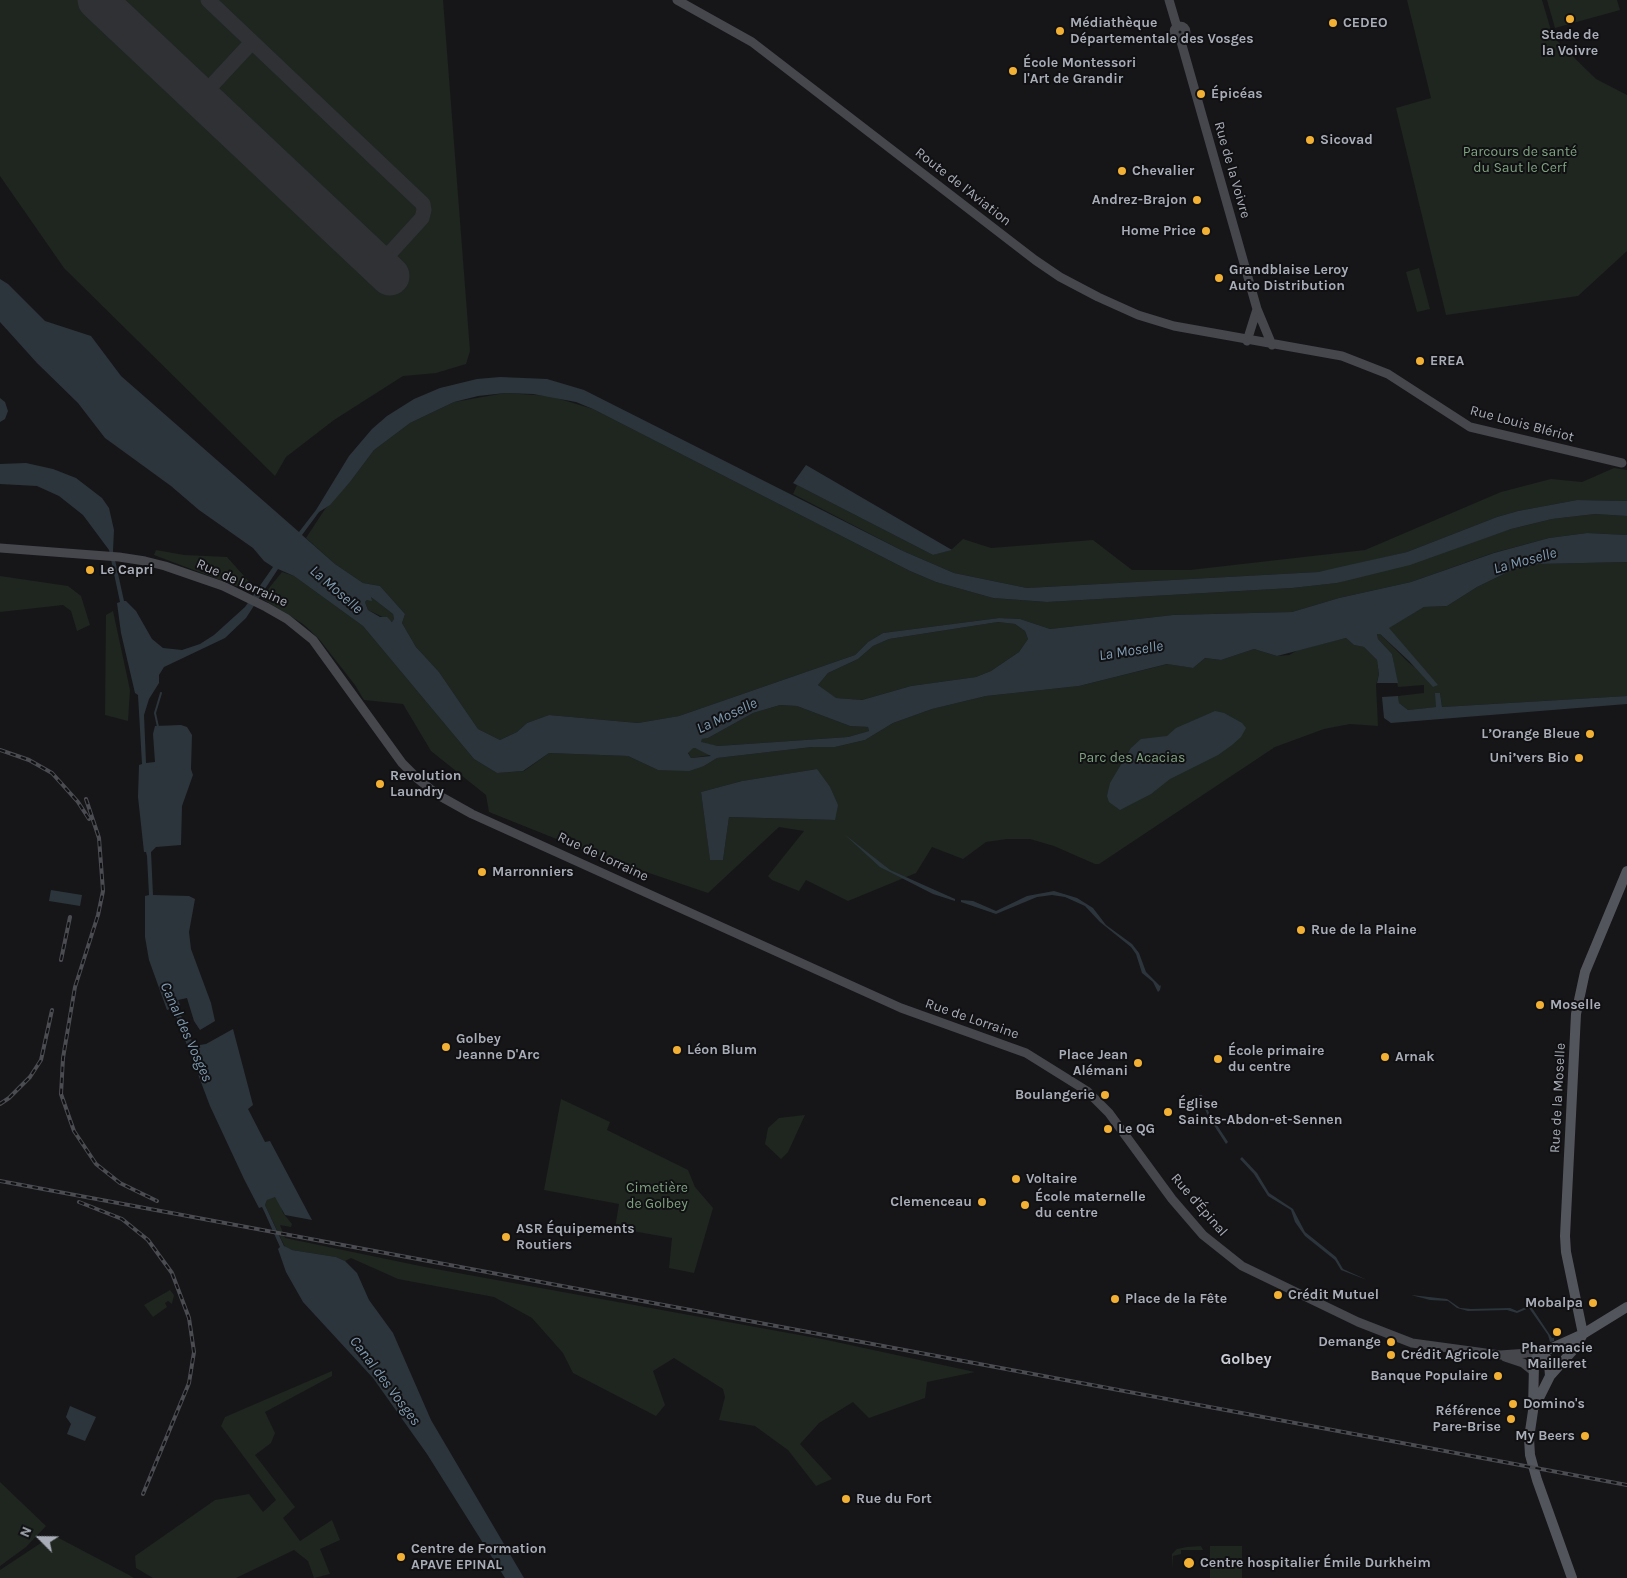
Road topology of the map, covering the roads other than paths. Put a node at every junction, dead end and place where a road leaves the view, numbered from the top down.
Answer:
1 (677, 0) edge
2 (1170, 0) edge
3 (1257, 309) junction
4 (1264, 327) junction
5 (1247, 341) junction
6 (1259, 343) junction
7 (1272, 345) junction
8 (1622, 463) dead end
9 (0, 548) edge
10 (1627, 871) edge
11 (1121, 1128) joint
12 (1627, 1306) edge
13 (1583, 1334) junction
14 (1543, 1352) junction
15 (1500, 1355) junction
16 (1533, 1371) junction
17 (1550, 1376) junction
18 (1533, 1411) junction
19 (1572, 1578) edge

1 - 5 main road, Route de l'Aviation
2 - 3 main road, Rue de la Voivre
3 - 4 main road, Rue de la Voivre
3 - 5 main road
4 - 6 main road
4 - 7 main road, Rue de la Voivre
5 - 6 main road, Route de l'Aviation
6 - 7 main road, Route de l'Aviation
7 - 8 main road, Rue Louis Blériot
9 - 11 main road, Rue de Lorraine
10 - 13 main road, Rue de la Moselle
11 - 15 main road, Rue d'Épinal
12 - 13 main road, Rue d'Épinal
13 - 14 main road, Rue d'Épinal
13 - 17 main road
14 - 15 main road, Rue d'Épinal
14 - 16 main road
14 - 17 main road
15 - 16 main road, Rue d'Épinal
16 - 17 main road
16 - 18 main road
17 - 18 main road
18 - 19 main road

